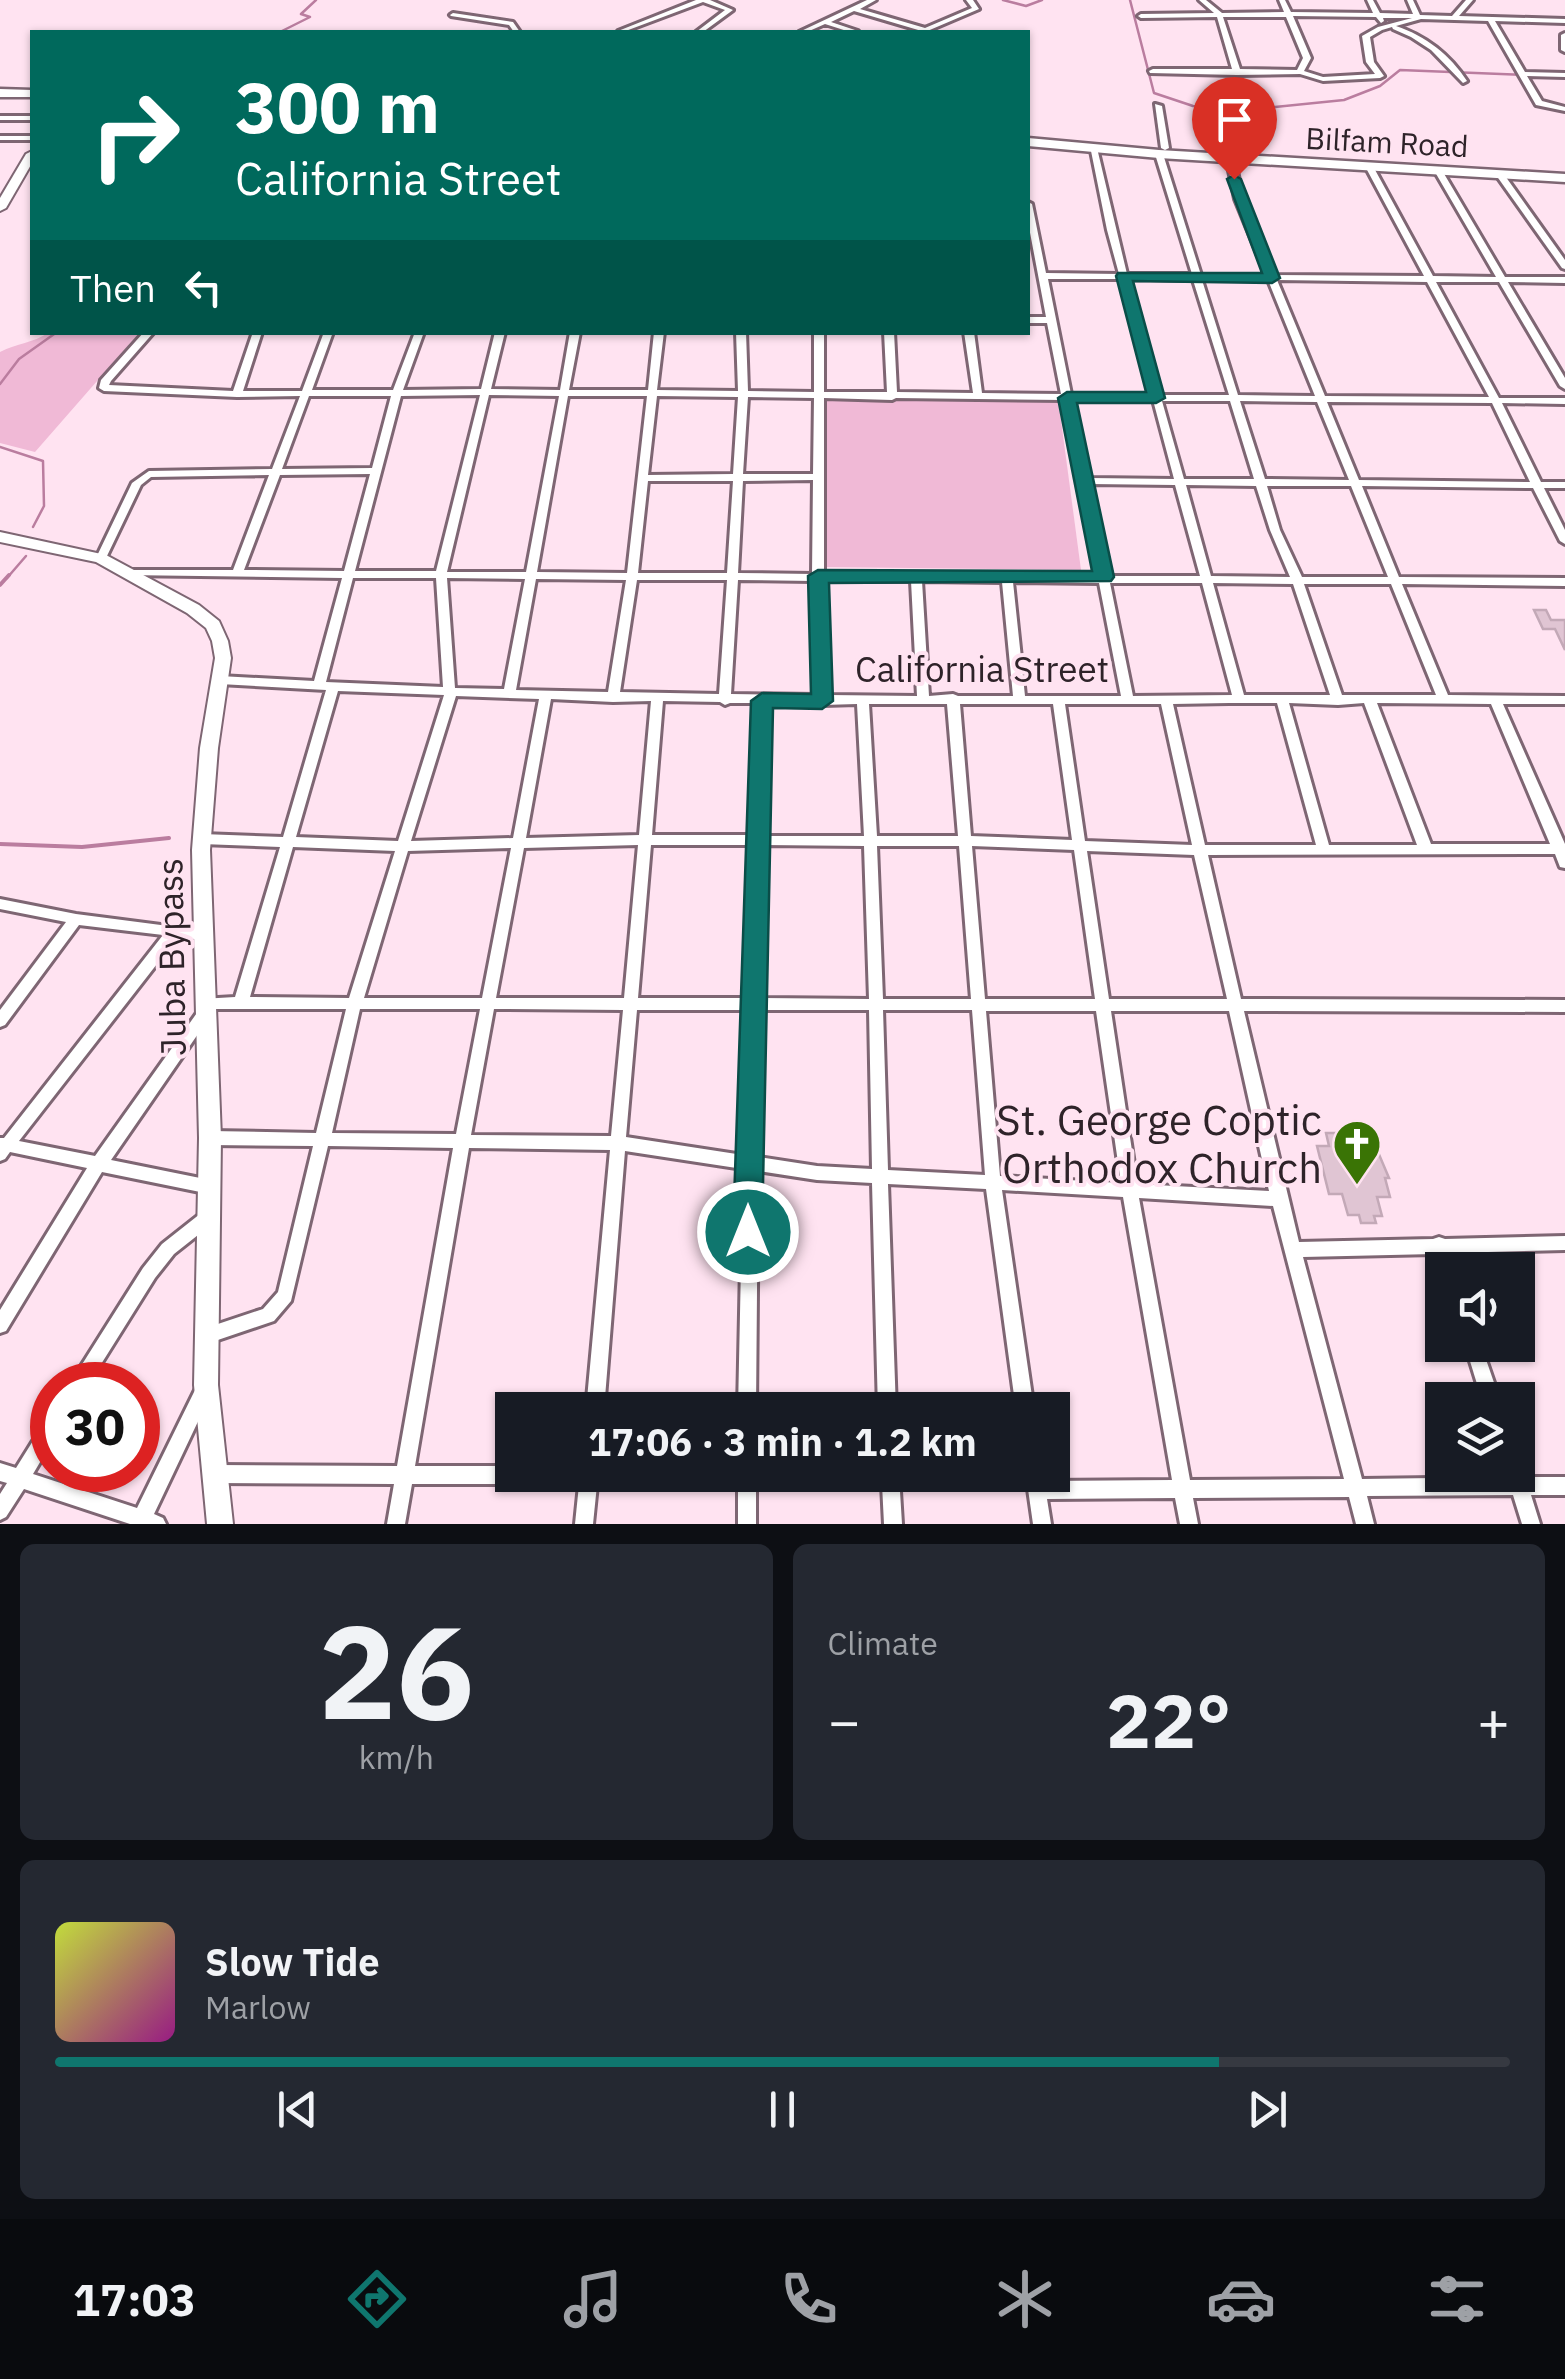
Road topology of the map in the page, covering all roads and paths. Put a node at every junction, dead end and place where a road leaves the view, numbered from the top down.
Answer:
1 (703, 0) edge
2 (874, 0) edge
3 (969, 0) edge
4 (1202, 0) edge
5 (1282, 0) edge
6 (1370, 0) edge
7 (1410, 0) edge
8 (1470, 0) edge
9 (854, 9) junction
10 (844, 13) junction
11 (1219, 14) junction
12 (1289, 14) junction
13 (453, 15) dead end
14 (1380, 15) junction
15 (1141, 16) dead end
16 (1420, 17) junction
17 (1454, 18) junction
18 (1490, 18) junction
19 (1565, 21) edge
20 (825, 22) junction
21 (1383, 28) junction
22 (516, 30) edge
23 (624, 30) edge
24 (702, 30) edge
25 (808, 30) edge
26 (850, 30) edge
27 (899, 30) edge
28 (1565, 34) edge
29 (1565, 50) edge
30 (1153, 72) dead end
31 (1237, 72) junction
32 (1300, 72) junction
33 (1523, 74) junction
34 (1565, 75) edge
35 (1463, 81) dead end
36 (0, 97) edge
37 (30, 97) edge
38 (1158, 106) dead end
39 (1565, 109) edge
40 (0, 118) edge
41 (30, 118) edge
42 (0, 138) edge
43 (30, 138) edge
44 (1030, 139) edge
45 (1030, 139) edge
46 (1092, 148) junction
47 (1162, 151) junction
48 (1229, 156) junction
49 (30, 157) edge
50 (1370, 168) junction
51 (1439, 172) junction
52 (1500, 175) junction
53 (1565, 175) edge
54 (0, 208) edge
55 (1030, 225) edge
56 (1033, 256) edge
57 (1565, 266) edge
58 (1042, 276) junction
59 (1124, 276) junction
60 (1195, 277) junction
61 (1272, 278) junction
62 (1431, 280) junction
63 (1503, 280) junction
64 (1565, 280) edge
65 (1030, 320) edge
66 (1051, 320) junction
67 (147, 335) edge
68 (257, 335) edge
69 (328, 335) edge
70 (419, 335) edge
71 (499, 335) edge
72 (574, 335) edge
73 (659, 335) edge
74 (741, 335) edge
75 (820, 335) edge
76 (889, 335) edge
77 (969, 335) edge
78 (1565, 386) edge
79 (309, 392) junction
80 (488, 392) junction
81 (396, 393) junction
82 (237, 394) junction
83 (564, 394) junction
84 (652, 394) junction
85 (743, 395) junction
86 (818, 396) junction
87 (892, 397) junction
88 (978, 397) junction
89 (1067, 398) junction
90 (1156, 398) junction
91 (1233, 398) junction
92 (1322, 400) junction
93 (1495, 400) junction
94 (1565, 400) edge
95 (376, 472) junction
96 (276, 473) junction
97 (819, 476) junction
98 (644, 478) junction
99 (738, 478) junction
100 (1084, 481) junction
101 (1178, 481) junction
102 (1260, 482) junction
103 (1355, 483) junction
104 (1538, 484) junction
105 (1565, 485) edge
106 (1, 537) edge
107 (1565, 541) edge
108 (100, 558) junction
109 (350, 572) junction
110 (129, 573) junction
111 (441, 573) junction
112 (237, 574) junction
113 (532, 575) junction
114 (632, 575) junction
115 (732, 576) junction
116 (818, 576) junction
117 (916, 576) junction
118 (1104, 577) junction
119 (1007, 578) junction
120 (1206, 579) junction
121 (1297, 579) junction
122 (1395, 579) junction
123 (1565, 582) edge
124 (220, 680) junction
125 (326, 687) junction
126 (450, 695) junction
127 (510, 696) junction
128 (546, 696) junction
129 (613, 698) junction
130 (953, 698) junction
131 (1128, 699) junction
132 (1239, 699) junction
133 (1495, 699) junction
134 (656, 700) junction
135 (724, 700) junction
136 (863, 700) junction
137 (923, 700) junction
138 (1019, 700) junction
139 (1058, 700) junction
140 (1166, 700) junction
141 (1282, 700) junction
142 (1444, 700) junction
143 (1565, 700) edge
144 (762, 701) junction
145 (822, 701) junction
146 (1338, 702) junction
147 (1370, 702) junction
148 (202, 839) junction
149 (644, 840) junction
150 (872, 840) junction
151 (968, 840) junction
152 (287, 842) junction
153 (759, 842) junction
154 (519, 844) junction
155 (1079, 844) junction
156 (402, 846) junction
157 (1425, 847) junction
158 (1198, 850) junction
159 (1324, 851) junction
160 (1563, 854) edge
161 (0, 904) edge
162 (76, 919) junction
163 (173, 933) junction
164 (202, 935) junction
165 (491, 1001) junction
166 (241, 1002) junction
167 (355, 1002) junction
168 (756, 1003) junction
169 (875, 1003) junction
170 (630, 1004) junction
171 (1565, 1006) edge
172 (206, 1008) junction
173 (0, 1021) edge
174 (210, 1138) junction
175 (321, 1138) junction
176 (462, 1142) junction
177 (620, 1143) junction
178 (2, 1147) edge
179 (748, 1162) junction
180 (98, 1165) junction
181 (877, 1176) junction
182 (994, 1182) junction
183 (210, 1187) junction
184 (1130, 1190) junction
185 (1279, 1199) junction
186 (210, 1216) junction
187 (1565, 1243) edge
188 (1440, 1244) junction
189 (1294, 1250) junction
190 (1442, 1252) edge
191 (0, 1325) edge
192 (209, 1335) junction
193 (92, 1362) edge
194 (206, 1385) junction
195 (596, 1392) edge
196 (747, 1392) edge
197 (886, 1392) edge
198 (1023, 1392) edge
199 (30, 1462) edge
200 (0, 1472) edge
201 (216, 1474) junction
202 (405, 1475) junction
203 (495, 1475) edge
204 (20, 1479) junction
205 (1535, 1482) edge
206 (1070, 1483) edge
207 (1182, 1486) junction
208 (1425, 1486) edge
209 (1565, 1486) edge
210 (1358, 1490) junction
211 (587, 1492) edge
212 (747, 1492) edge
213 (891, 1492) edge
214 (1037, 1492) edge
215 (1522, 1492) edge
216 (0, 1511) edge
217 (146, 1522) edge
218 (220, 1524) edge
219 (396, 1524) edge
220 (584, 1524) edge
221 (747, 1524) edge
222 (893, 1524) edge
223 (1042, 1524) edge
224 (1189, 1524) edge
225 (1365, 1524) edge
226 (1531, 1524) edge

1 - 23 street
1 - 24 street
2 - 9 street
3 - 9 street
4 - 11 street
5 - 12 street
6 - 14 street
7 - 16 street
8 - 17 street
9 - 10 street
10 - 20 street
10 - 27 street
11 - 12 street
11 - 15 street
11 - 31 street
12 - 14 street
12 - 32 street
13 - 22 street
14 - 16 street
14 - 21 street
16 - 17 street
16 - 21 street
17 - 18 street
18 - 19 street
18 - 33 street
20 - 25 street
20 - 26 street
21 - 32 street
21 - 35 street
28 - 29 street
30 - 31 street
31 - 32 street
33 - 34 street
33 - 39 street
36 - 37 main road
38 - 47 street
40 - 41 street
42 - 43 street
44 - 47 main road
45 - 46 main road, Bilfam Road
46 - 47 main road, Bilfam Road
46 - 59 street
47 - 48 main road, Bilfam Road
47 - 60 street
48 - 50 main road, Bilfam Road
48 - 53 main road
48 - 61 street
49 - 54 main road
50 - 51 main road, Bilfam Road
50 - 62 street
51 - 52 main road, Bilfam Road
51 - 63 street
52 - 53 main road, Bilfam Road
52 - 57 street
55 - 56 street
56 - 58 street
58 - 59 street
58 - 66 street
59 - 60 street
59 - 90 street
60 - 61 street
60 - 91 street
61 - 62 street
61 - 92 street
62 - 63 street
62 - 93 street
63 - 64 street
63 - 78 street
65 - 66 street
66 - 89 street
67 - 82 street
68 - 82 street
69 - 79 street
70 - 81 street
71 - 80 street
72 - 83 street
73 - 84 street
74 - 85 street
75 - 86 street
76 - 87 street
77 - 88 street
79 - 81 street
79 - 82 street
79 - 96 street
80 - 81 street
80 - 83 street
80 - 111 street
81 - 95 street
83 - 84 street
83 - 113 street
84 - 85 street
84 - 98 street
85 - 86 street
85 - 99 street
86 - 87 street
86 - 97 street
87 - 88 street
88 - 89 street
89 - 90 street
89 - 100 street
90 - 91 street
90 - 101 street
91 - 92 street
91 - 102 street
92 - 93 street
92 - 103 street
93 - 94 street
93 - 104 street
95 - 96 street
95 - 109 street
96 - 108 street
96 - 112 street
97 - 99 street
97 - 116 street
98 - 99 street
98 - 114 street
99 - 115 street
100 - 101 street
100 - 118 street
101 - 102 street
101 - 120 street
102 - 103 street
102 - 121 street
103 - 104 street
103 - 122 street
104 - 105 street
104 - 107 street
106 - 108 main road, Juba Bypass
108 - 110 main road, Juba Bypass
109 - 111 street
109 - 112 street
109 - 125 street
110 - 112 street
110 - 124 main road, Juba Bypass
111 - 113 street
111 - 126 street
113 - 114 street
113 - 127 street
114 - 115 street
114 - 129 street
115 - 116 street
115 - 135 street
116 - 117 street
116 - 145 street
117 - 119 street
117 - 137 street
118 - 119 street
118 - 120 street
118 - 131 street
119 - 138 street
120 - 121 street
120 - 132 street
121 - 122 street
121 - 146 street
122 - 123 street
122 - 142 street
124 - 125 street, California Street
124 - 148 main road, Juba Bypass
125 - 126 street, California Street
125 - 152 street
126 - 127 street, California Street
126 - 156 street
127 - 128 street, California Street
128 - 129 street, California Street
128 - 154 street
129 - 134 street, California Street
130 - 137 street, California Street
130 - 138 street, California Street
130 - 151 street
131 - 139 street, California Street
131 - 140 street, California Street
132 - 140 street, California Street
132 - 141 street, California Street
133 - 142 street, California Street
133 - 143 street, California Street
133 - 160 street
134 - 135 street, California Street
134 - 149 street
135 - 144 street, California Street
136 - 137 street, California Street
136 - 145 street, California Street
136 - 150 street
138 - 139 street, California Street
139 - 155 street
140 - 158 street
141 - 146 street, California Street
141 - 159 street
142 - 147 street, California Street
144 - 145 street, California Street
144 - 153 street
146 - 147 street, California Street
147 - 157 street
148 - 152 street
148 - 164 main road, Juba Bypass
149 - 153 street
149 - 154 street
149 - 170 street
150 - 151 street
150 - 153 street
150 - 169 street
151 - 155 street
151 - 182 street
152 - 156 street
152 - 166 street
153 - 168 street
154 - 156 street
154 - 165 street
155 - 158 street
155 - 184 street
156 - 167 street
157 - 159 street
157 - 160 street
158 - 159 street
158 - 185 street
161 - 162 street
162 - 163 street
162 - 173 street
163 - 164 street
163 - 178 street
164 - 172 main road, Juba Bypass
165 - 167 street
165 - 170 street
165 - 176 street
166 - 167 street
166 - 172 street
167 - 175 street
168 - 169 street
168 - 170 street
168 - 179 street
169 - 171 street
169 - 181 street
170 - 177 street
172 - 174 main road, Juba Bypass
172 - 180 street
174 - 175 street
174 - 183 main road, Juba Bypass
175 - 176 street
175 - 192 street
176 - 177 street
176 - 202 street
177 - 179 street
177 - 195 street
178 - 180 street
179 - 181 street
179 - 196 street
180 - 183 street
180 - 191 street
181 - 182 street
181 - 197 street
182 - 184 street
182 - 198 street
183 - 186 main road, Juba Bypass
184 - 185 street
184 - 207 street
185 - 189 street
186 - 192 main road, Juba Bypass
186 - 193 street
187 - 188 street
188 - 189 street
188 - 190 street
189 - 210 street
192 - 194 main road, Juba Bypass
194 - 201 main road, Juba Bypass
194 - 217 street
199 - 204 street
200 - 204 street
201 - 202 street
201 - 218 main road, Juba Bypass
202 - 203 street
202 - 219 street
204 - 216 street
204 - 217 street
205 - 209 street
206 - 207 street
207 - 210 street
207 - 224 street
208 - 210 street
210 - 225 street
211 - 220 street
212 - 221 street
213 - 222 street
214 - 223 street
215 - 226 street

